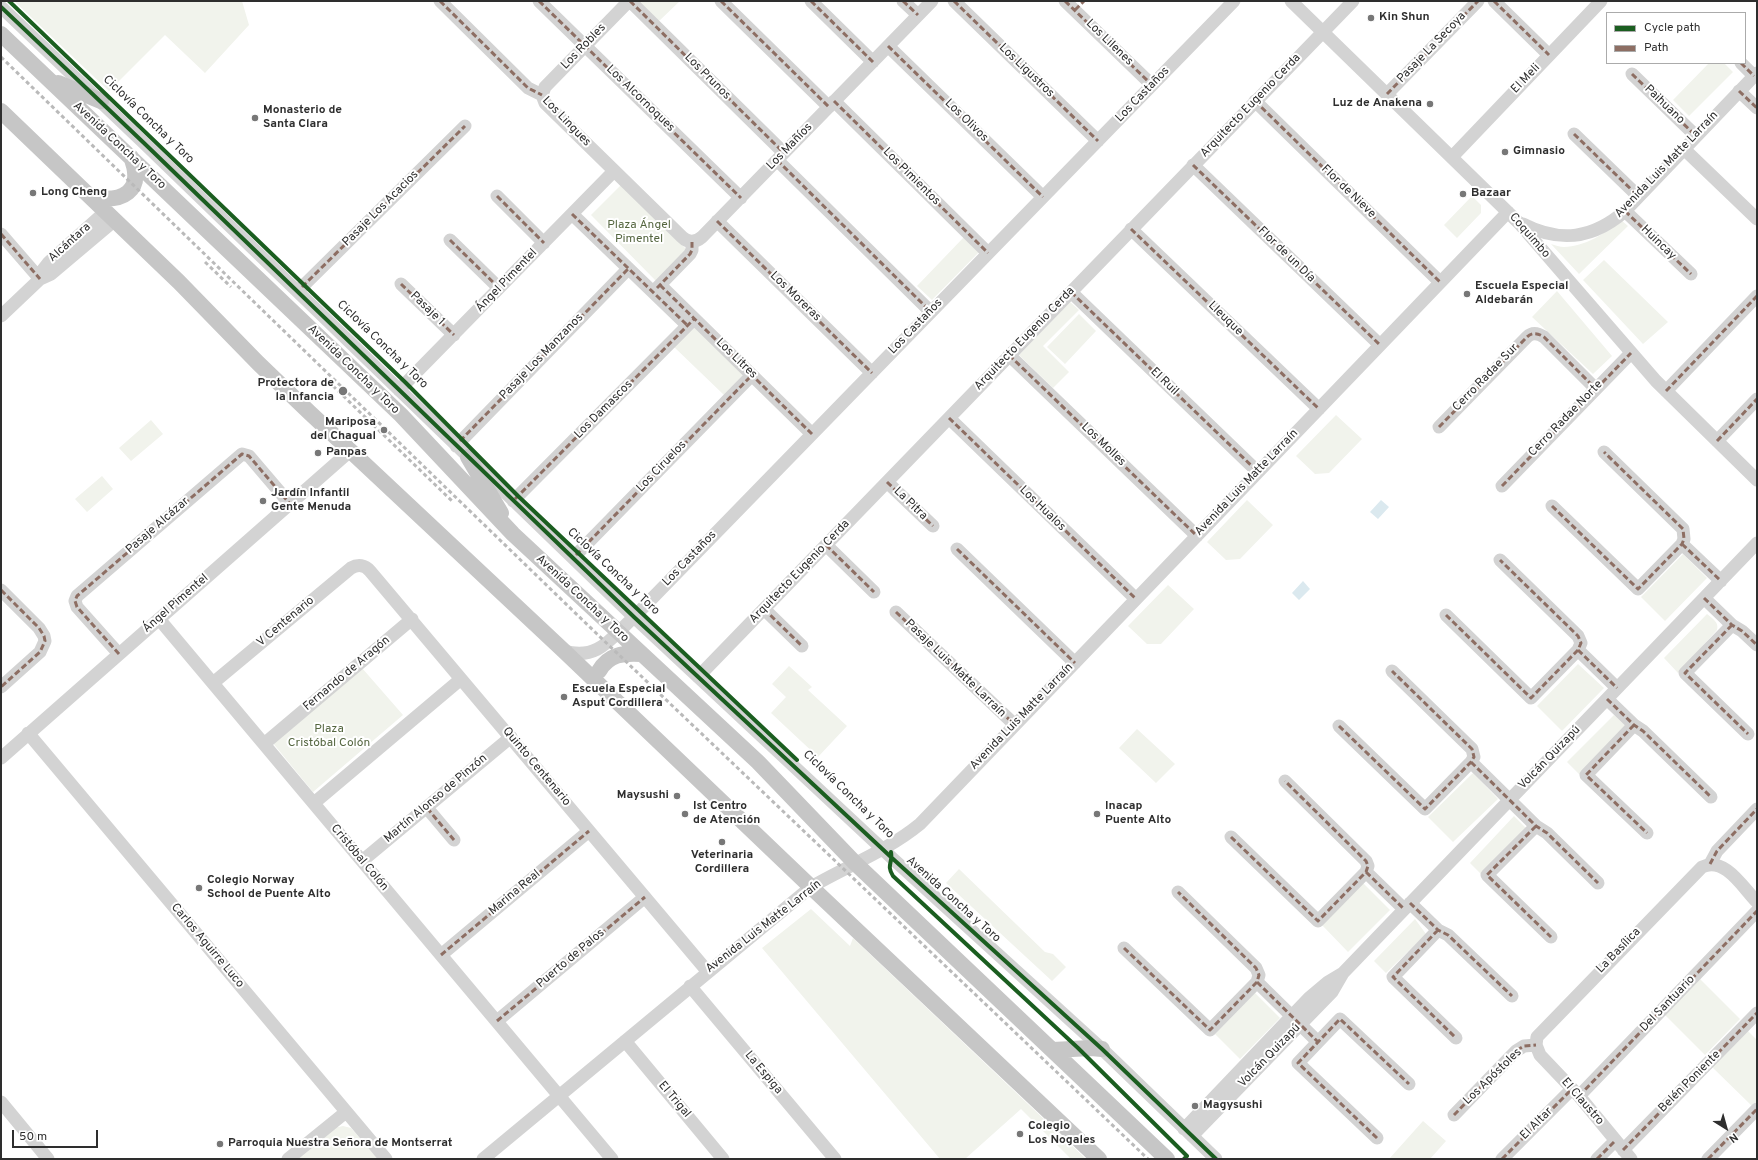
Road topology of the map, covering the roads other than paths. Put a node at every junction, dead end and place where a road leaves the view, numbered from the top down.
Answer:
1 (440, 1) edge
2 (539, 1) edge
3 (629, 1) edge
4 (721, 1) edge
5 (811, 1) edge
6 (903, 1) edge
7 (932, 1) edge
8 (954, 1) edge
9 (1234, 1) edge
10 (1291, 1) edge
11 (1353, 1) edge
12 (1478, 1) edge
13 (1494, 1) edge
14 (1601, 1) edge
15 (1075, 4) edge
16 (1, 7) edge
17 (918, 15) junction
18 (1322, 32) junction
19 (1, 34) edge
20 (585, 46) junction
21 (888, 46) junction
22 (1549, 55) junction
23 (873, 62) junction
24 (1742, 64) edge
25 (1632, 74) dead end
26 (1756, 74) edge
27 (48, 78) junction
28 (1152, 85) junction
29 (1739, 91) junction
30 (1387, 94) junction
31 (542, 95) junction
32 (100, 101) junction
33 (1255, 101) junction
34 (832, 104) junction
35 (1757, 108) edge
36 (1, 111) edge
37 (465, 126) dead end
38 (1574, 134) dead end
39 (1696, 136) junction
40 (1098, 141) junction
41 (1684, 149) junction
42 (781, 156) junction
43 (131, 157) junction
44 (1452, 157) junction
45 (1193, 165) junction
46 (614, 171) junction
47 (497, 196) dead end
48 (1638, 196) junction
49 (91, 197) junction
50 (1043, 197) junction
51 (741, 198) junction
52 (1625, 211) junction
53 (1508, 212) junction
54 (572, 214) junction
55 (110, 216) junction
56 (1757, 219) edge
57 (718, 221) junction
58 (1519, 222) junction
59 (1132, 229) junction
60 (1, 234) edge
61 (450, 240) dead end
62 (692, 242) junction
63 (544, 243) junction
64 (988, 253) junction
65 (628, 269) junction
66 (1691, 274) dead end
67 (40, 279) junction
68 (1440, 282) junction
69 (401, 284) dead end
70 (499, 288) junction
71 (656, 289) junction
72 (298, 292) junction
73 (1071, 292) junction
74 (1757, 296) edge
75 (931, 312) junction
76 (1, 316) edge
77 (691, 322) junction
78 (454, 335) junction
79 (1380, 345) junction
80 (1631, 353) junction
81 (1010, 355) junction
82 (872, 373) junction
83 (752, 375) junction
84 (1596, 388) junction
85 (399, 390) junction
86 (1666, 391) junction
87 (1757, 399) edge
88 (1319, 409) junction
89 (949, 418) junction
90 (1440, 427) dead end
91 (812, 434) junction
92 (1717, 441) junction
93 (456, 446) junction
94 (350, 451) junction
95 (1604, 452) dead end
96 (468, 457) junction
97 (1258, 472) junction
98 (1757, 480) edge
99 (887, 482) junction
100 (1502, 486) dead end
101 (513, 501) junction
102 (290, 504) junction
103 (1552, 506) dead end
104 (933, 526) dead end
105 (513, 534) junction
106 (1197, 536) junction
107 (1757, 543) edge
108 (1682, 544) junction
109 (826, 545) junction
110 (957, 549) dead end
111 (573, 558) junction
112 (1500, 560) dead end
113 (361, 565) joint
114 (1721, 581) junction
115 (1, 590) edge
116 (874, 592) dead end
117 (1704, 598) junction
118 (1136, 599) junction
119 (764, 609) junction
120 (896, 612) dead end
121 (1446, 615) dead end
122 (634, 617) junction
123 (159, 619) junction
124 (412, 619) junction
125 (1732, 625) junction
126 (618, 632) junction
127 (1757, 645) edge
128 (802, 646) dead end
129 (1578, 650) junction
130 (564, 651) junction
131 (597, 651) junction
132 (119, 654) junction
133 (641, 654) junction
134 (1075, 663) junction
135 (1392, 670) dead end
136 (600, 671) junction
137 (698, 677) junction
138 (461, 679) junction
139 (213, 683) junction
140 (1, 687) edge
141 (1618, 688) junction
142 (605, 690) junction
143 (1607, 699) junction
144 (1015, 725) junction
145 (1634, 725) junction
146 (1339, 726) dead end
147 (28, 733) junction
148 (1748, 734) dead end
149 (510, 737) junction
150 (264, 744) junction
151 (1, 758) edge
152 (1471, 762) junction
153 (1285, 781) dead end
154 (1711, 797) dead end
155 (1510, 800) junction
156 (314, 803) junction
157 (427, 808) junction
158 (1757, 809) edge
159 (1536, 826) junction
160 (589, 831) junction
161 (1647, 833) dead end
162 (1231, 837) dead end
163 (454, 840) dead end
164 (882, 849) junction
165 (362, 861) junction
166 (855, 862) junction
167 (1710, 864) junction
168 (1366, 872) junction
169 (1598, 883) dead end
170 (811, 887) junction
171 (1178, 892) dead end
172 (645, 897) junction
173 (1757, 902) edge
174 (1407, 906) junction
175 (1757, 911) edge
176 (1438, 930) junction
177 (1551, 936) dead end
178 (1124, 948) dead end
179 (441, 955) junction
180 (708, 972) junction
181 (1257, 982) junction
182 (690, 986) junction
183 (1512, 996) dead end
184 (1757, 1013) edge
185 (1296, 1020) junction
186 (497, 1021) junction
187 (1456, 1038) dead end
188 (625, 1041) junction
189 (1318, 1042) junction
190 (1536, 1045) junction
191 (1053, 1050) junction
192 (1102, 1050) junction
193 (1409, 1084) dead end
194 (1575, 1093) junction
195 (560, 1096) junction
196 (1, 1102) edge
197 (1757, 1109) edge
198 (346, 1112) junction
199 (1454, 1115) dead end
200 (1188, 1133) junction
201 (1377, 1138) dead end
202 (1623, 1150) edge
203 (48, 1159) edge
204 (288, 1159) edge
205 (386, 1159) edge
206 (483, 1159) edge
207 (612, 1159) edge
208 (723, 1159) edge
209 (835, 1159) edge
210 (1099, 1159) edge
211 (1168, 1159) edge
212 (1216, 1159) edge
213 (1502, 1159) edge
214 (1598, 1159) edge
215 (1708, 1159) edge

1 - 31 street, Los Lingues
2 - 20 street, Los Alcornoques
3 - 20 street, Los Robles
3 - 42 street, Los Prunos
4 - 34 street, Los Pimientos
5 - 23 street
6 - 17 street
7 - 17 street, Los Mañíos
8 - 40 street, Los Ligustros
9 - 28 street, Los Castaños
10 - 18 street, Coquimbo
11 - 18 street, Arquitecto Eugenio Cerda
12 - 30 street, Pasaje La Secoya
13 - 22 street
14 - 22 street, El Meli
15 - 28 street, Los Lilenes
16 - 32 street, Avenida Concha y Toro
17 - 21 street, Los Mañíos
18 - 30 street, Coquimbo
18 - 33 street, Arquitecto Eugenio Cerda
19 - 27 main road, Avenida Concha y Toro
20 - 31 street, Los Robles
20 - 51 street, Los Alcornoques
21 - 23 street, Los Mañíos
21 - 50 street, Los Olivos
22 - 44 street, El Meli
23 - 34 street, Los Mañíos
24 - 26 street
25 - 39 street, Paihuano
26 - 29 street, Avenida Luis Matte Larraín
27 - 32 main road
27 - 43 main road, Avenida Concha y Toro
28 - 40 street, Los Castaños
29 - 35 street
29 - 39 street, Avenida Luis Matte Larraín
30 - 44 street, Coquimbo
31 - 46 street, Los Lingues
32 - 72 street, Avenida Concha y Toro
33 - 45 street, Arquitecto Eugenio Cerda
33 - 68 street, Flor de Nieve
34 - 42 street, Los Mañíos
34 - 64 street, Los Pimientos
36 - 49 main road
37 - 72 street, Pasaje Los Acacios
38 - 48 street
39 - 41 street, Avenida Luis Matte Larraín
40 - 50 street, Los Castaños
41 - 48 street, Avenida Luis Matte Larraín
41 - 56 street
42 - 51 street, Los Mañíos
42 - 75 street, Los Prunos
43 - 49 main road
43 - 105 main road, Avenida Concha y Toro
44 - 53 street, Coquimbo
45 - 59 street, Arquitecto Eugenio Cerda
45 - 79 street, Flor de un Día
46 - 54 street, Ángel Pimentel
46 - 62 street, Los Lingues
47 - 63 street
48 - 52 street, Avenida Luis Matte Larraín
49 - 55 main road
50 - 64 street, Los Castaños
51 - 57 street, Los Mañíos
52 - 58 street, Avenida Luis Matte Larraín
52 - 66 street, Huincay
53 - 58 street, Coquimbo
53 - 68 street, Avenida Luis Matte Larraín
54 - 63 street, Ángel Pimentel
54 - 65 street, Los Litres
55 - 67 street, Alcántara
55 - 94 main road
57 - 62 street, Los Mañíos
57 - 82 street, Los Moreras
58 - 80 street, Coquimbo
59 - 73 street, Arquitecto Eugenio Cerda
59 - 88 street, Lleuque
60 - 67 street
61 - 70 street
62 - 71 street
63 - 70 street, Ángel Pimentel
64 - 75 street, Los Castaños
65 - 71 street, Los Litres
65 - 93 street, Pasaje Los Manzanos
67 - 76 street, Alcántara
68 - 79 street, Avenida Luis Matte Larraín
69 - 78 street, Pasaje 1
70 - 78 street, Ángel Pimentel
71 - 77 street, Los Litres
72 - 85 street, Avenida Concha y Toro
73 - 81 street, Arquitecto Eugenio Cerda
73 - 97 street, El Ruil
74 - 86 street
75 - 82 street, Los Castaños
77 - 83 street, Los Litres
77 - 101 street, Los Damascos
78 - 85 street, Ángel Pimentel
79 - 88 street, Avenida Luis Matte Larraín
80 - 84 street, Cerro Radae Norte
80 - 86 street, Coquimbo
81 - 89 street, Arquitecto Eugenio Cerda
81 - 106 street, Los Molles
82 - 91 street, Los Castaños
83 - 91 street, Los Litres
83 - 111 street, Los Ciruelos
84 - 90 street, Cerro Radae Sur
84 - 100 street, Cerro Radae Norte
85 - 93 street, Avenida Concha y Toro
86 - 92 street, Coquimbo
87 - 92 street
88 - 97 street, Avenida Luis Matte Larraín
89 - 99 street, Arquitecto Eugenio Cerda
89 - 118 street, Los Hualos
91 - 122 street, Los Castaños
92 - 98 street, Coquimbo
93 - 96 street, Avenida Concha y Toro
94 - 102 street, Ángel Pimentel
94 - 130 main road
95 - 108 street
96 - 101 street, Avenida Concha y Toro
96 - 105 main road
97 - 106 street, Avenida Luis Matte Larraín
99 - 104 street, La Pitra
99 - 109 street, Arquitecto Eugenio Cerda
101 - 111 street, Avenida Concha y Toro
102 - 123 street, Ángel Pimentel
102 - 132 street, Pasaje Alcázar
103 - 108 street
105 - 126 main road, Avenida Concha y Toro
106 - 118 street, Avenida Luis Matte Larraín
107 - 114 street, Volcán Quizapú
108 - 114 street
109 - 116 street
109 - 119 street, Arquitecto Eugenio Cerda
110 - 134 street
111 - 122 street, Avenida Concha y Toro
112 - 129 street
113 - 124 street, Quinto Centenario
113 - 139 street, V Centenario
114 - 117 street, Volcán Quizapú
115 - 140 street
117 - 125 street
117 - 141 street, Volcán Quizapú
118 - 134 street, Avenida Luis Matte Larraín
119 - 128 street
119 - 137 street, Arquitecto Eugenio Cerda
120 - 144 street, Pasaje Luis Matte Larraín
121 - 129 street
122 - 126 street, Los Castaños
122 - 137 street, Avenida Concha y Toro
123 - 132 street, Ángel Pimentel
123 - 139 street, Cristóbal Colón
124 - 138 street, Quinto Centenario
124 - 150 street, Fernando de Aragón
125 - 127 street
125 - 148 street
126 - 131 street, Los Castaños
126 - 133 main road, Avenida Concha y Toro
129 - 141 street
130 - 131 street
130 - 142 main road
131 - 136 street
132 - 147 street, Ángel Pimentel
133 - 136 main road
133 - 166 main road, Avenida Concha y Toro
134 - 144 street, Avenida Luis Matte Larraín
135 - 152 street
136 - 142 street
137 - 164 street, Avenida Concha y Toro
138 - 149 street, Quinto Centenario
138 - 156 street
139 - 150 street, Cristóbal Colón
141 - 143 street, Volcán Quizapú
142 - 170 main road
143 - 145 street
143 - 155 street, Volcán Quizapú
144 - 164 street, Avenida Luis Matte Larraín
145 - 154 street
145 - 161 street
146 - 152 street
147 - 151 street, Ángel Pimentel
147 - 198 street, Carlos Aguirre Luco
149 - 157 street, Martín Alonso de Pinzón
149 - 160 street, Quinto Centenario
150 - 156 street, Cristóbal Colón
152 - 155 street
153 - 168 street
155 - 159 street
155 - 174 street, Volcán Quizapú
156 - 165 street, Cristóbal Colón
157 - 163 street
157 - 165 street, Martín Alonso de Pinzón
158 - 167 street
159 - 169 street
159 - 177 street
160 - 172 street, Quinto Centenario
160 - 179 street, Marina Real
162 - 168 street
164 - 166 street, Avenida Luis Matte Larraín
164 - 192 street, Avenida Concha y Toro
165 - 179 street, Cristóbal Colón
166 - 170 street, Avenida Luis Matte Larraín
166 - 191 main road, Avenida Concha y Toro
167 - 173 street
167 - 190 street, La Basílica
168 - 174 street
170 - 180 street, Avenida Luis Matte Larraín
170 - 210 main road
171 - 181 street
172 - 180 street, Quinto Centenario
172 - 186 street, Puerto de Palos
174 - 176 street
174 - 185 street, Volcán Quizapú
175 - 194 street, Del Santuario
176 - 183 street
176 - 187 street
178 - 181 street
179 - 186 street, Cristóbal Colón
180 - 182 street, Avenida Luis Matte Larraín
181 - 185 street
182 - 188 street, Avenida Luis Matte Larraín
182 - 209 street, La Espiga
184 - 202 street, Belén Poniente
185 - 189 street
185 - 200 street, Volcán Quizapú
186 - 195 street, Cristóbal Colón
188 - 195 street, Avenida Luis Matte Larraín
188 - 208 street, El Trigal
189 - 193 street
189 - 201 street
190 - 194 street, El Claustro
190 - 199 street, Los Apóstoles
191 - 192 main road
191 - 211 main road, Avenida Concha y Toro
192 - 200 street, Avenida Concha y Toro
194 - 202 street, El Claustro
194 - 213 street, El Altar
195 - 206 street, Avenida Luis Matte Larraín
195 - 207 street, Cristóbal Colón
196 - 203 street
197 - 215 street
198 - 204 street
198 - 205 street, Carlos Aguirre Luco
200 - 212 street, Avenida Concha y Toro
202 - 214 street, Belén Poniente

